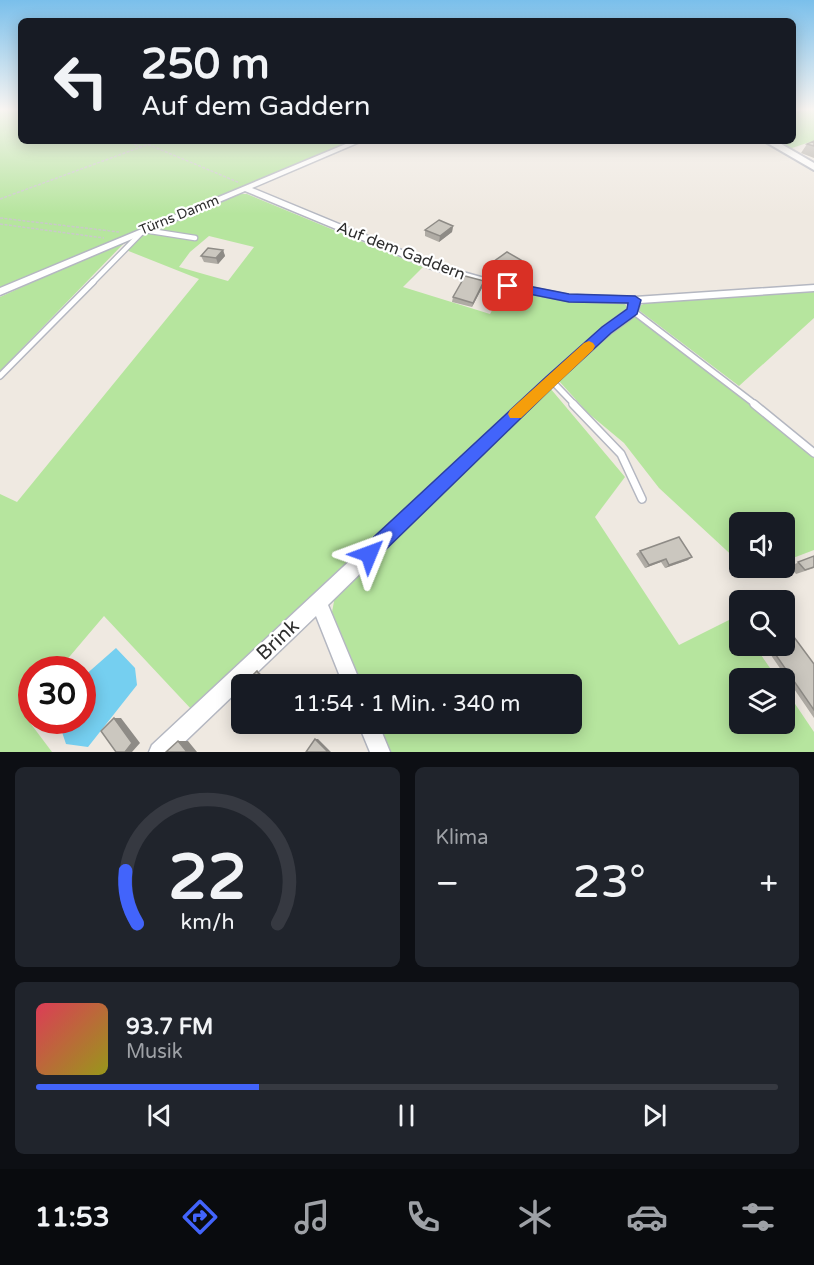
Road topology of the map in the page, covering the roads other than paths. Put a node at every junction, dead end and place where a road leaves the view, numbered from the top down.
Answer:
1 (351, 144) edge
2 (774, 144) edge
3 (814, 167) edge
4 (247, 187) junction
5 (144, 230) junction
6 (195, 238) dead end
7 (814, 288) edge
8 (0, 292) edge
9 (634, 305) junction
10 (0, 376) edge
11 (551, 380) junction
12 (814, 453) edge
13 (642, 499) dead end
14 (319, 602) junction
15 (348, 674) edge
16 (373, 734) edge
17 (159, 752) edge
18 (380, 752) edge

1 - 4 street, Türns Damm
2 - 3 main road
4 - 5 street, Türns Damm
4 - 9 street, Auf dem Gaddern
5 - 6 lane
5 - 8 street, Türns Damm
5 - 10 lane
7 - 9 street, Auf dem Gaddern
9 - 11 street, Brink
9 - 12 lane
11 - 13 lane
11 - 14 street, Brink
14 - 15 street
14 - 17 street, Brink
16 - 18 street

